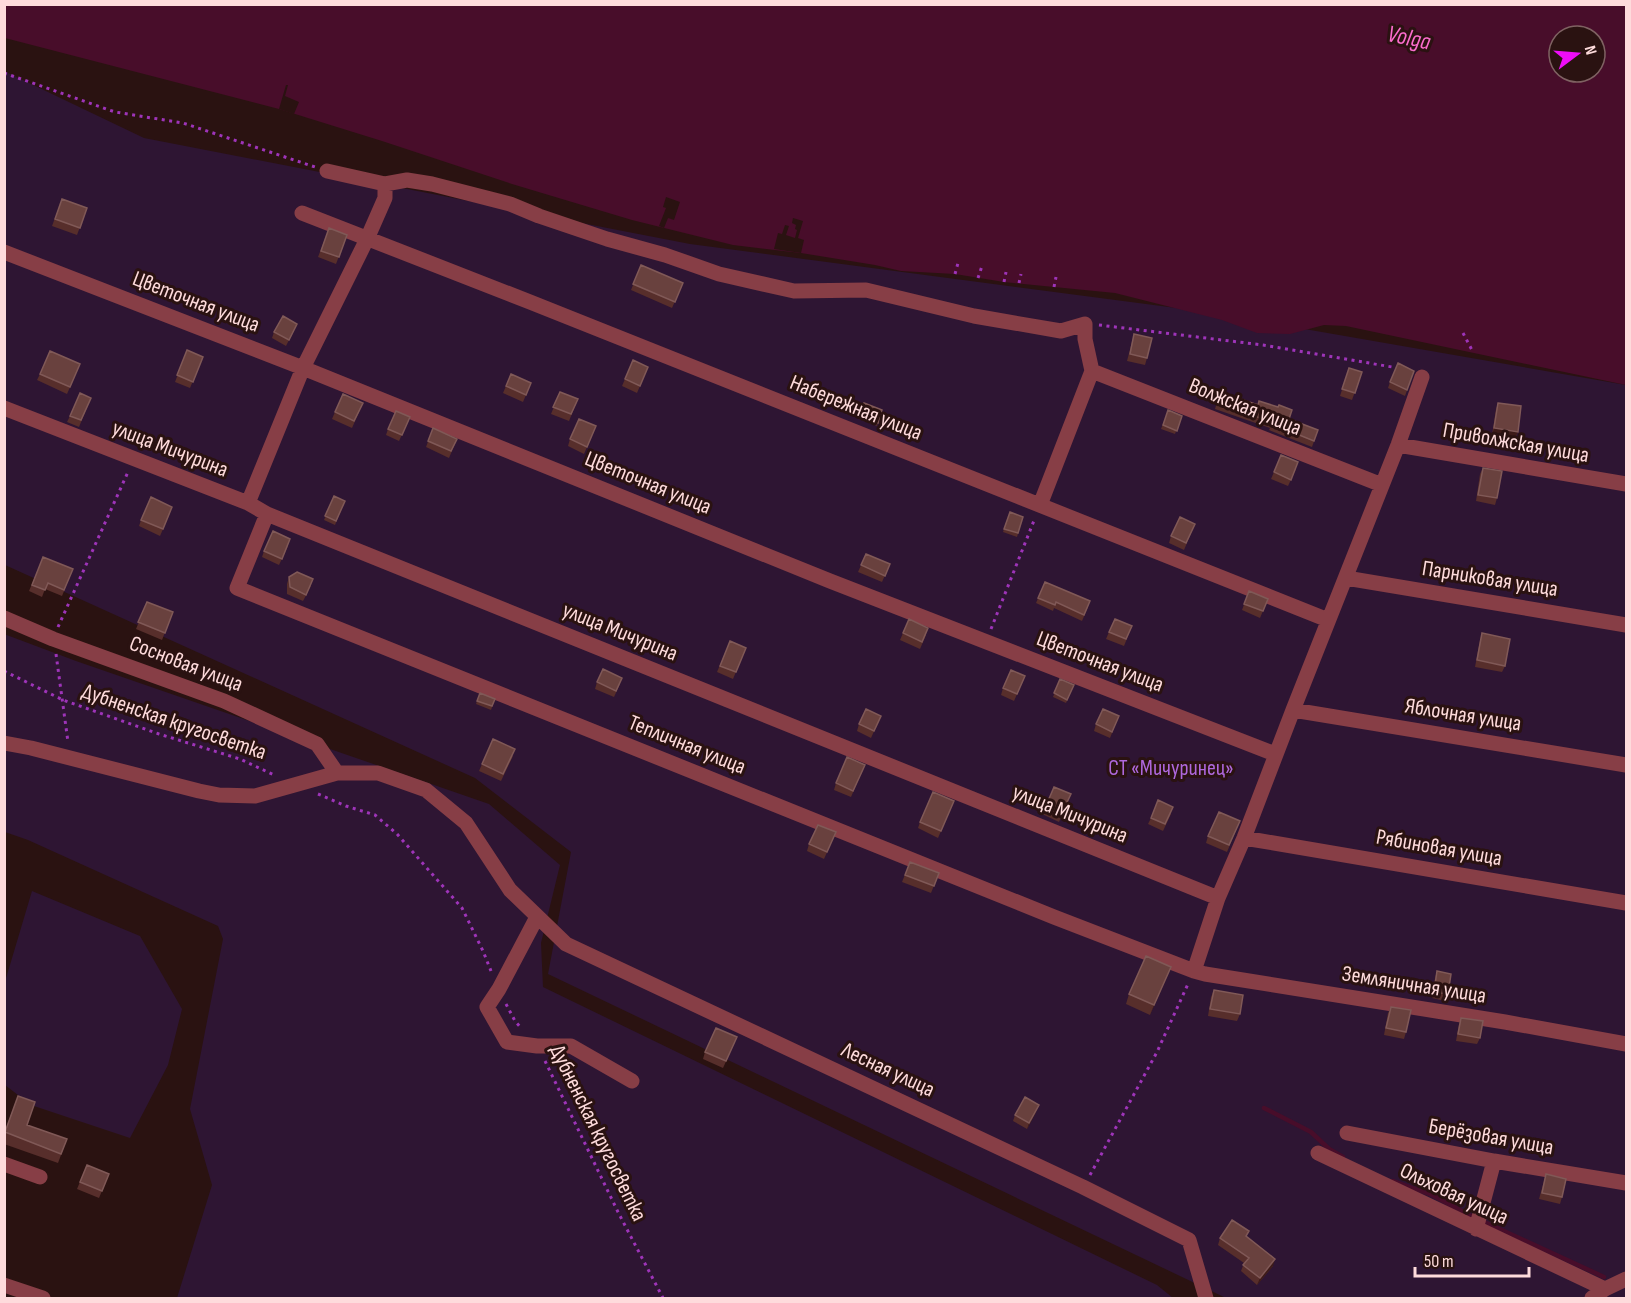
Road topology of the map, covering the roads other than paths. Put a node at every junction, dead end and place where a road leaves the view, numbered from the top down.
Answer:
1 (327, 171) road end
2 (385, 184) junction
3 (303, 213) dead end
4 (367, 239) junction
5 (4, 252) edge
6 (303, 368) junction
7 (1092, 371) junction
8 (1422, 377) road end
9 (4, 408) edge
10 (1398, 445) junction
11 (1626, 484) edge
12 (1382, 485) junction
13 (248, 503) junction
14 (1040, 505) junction
15 (267, 514) junction
16 (1346, 578) junction
17 (4, 618) edge
18 (1328, 620) junction
19 (1626, 625) edge
20 (1293, 710) junction
21 (4, 742) edge
22 (1275, 754) junction
23 (1626, 765) edge
24 (337, 773) junction
25 (1244, 838) junction
26 (1218, 898) junction
27 (1626, 903) edge
28 (537, 917) junction
29 (1194, 971) junction
30 (1626, 1044) edge
31 (632, 1081) dead end
32 (1347, 1133) dead end
33 (1318, 1154) dead end
34 (1494, 1161) junction
35 (4, 1164) edge
36 (40, 1177) dead end
37 (1626, 1183) edge
38 (1476, 1229) junction
39 (1626, 1280) edge
40 (4, 1285) edge
41 (1605, 1289) junction
42 (43, 1299) edge
43 (1206, 1299) edge
44 (1592, 1299) edge

1 - 2 street
2 - 4 street
2 - 7 street
3 - 4 street, Набережная улица
4 - 6 street
4 - 14 street, Набережная улица
5 - 6 street, Цветочная улица
6 - 13 street
6 - 22 street, Цветочная улица
7 - 12 street, Волжская улица
7 - 14 street
8 - 10 street
9 - 13 street, улица Мичурина
10 - 11 street, Приволжская улица
10 - 12 street
12 - 16 street
13 - 15 street, улица Мичурина
14 - 18 street, Набережная улица
15 - 26 street, улица Мичурина
15 - 29 street, Тепличная улица
16 - 18 street
16 - 19 street, Парниковая улица
17 - 24 street, Сосновая улица
18 - 20 street
20 - 22 street
20 - 23 street, Яблочная улица
21 - 24 street, Лесная улица
22 - 25 street
24 - 28 street, Лесная улица
25 - 26 street
25 - 27 street, Рябиновая улица
26 - 29 street
28 - 31 street
28 - 43 street, Лесная улица
29 - 30 street, Земляничная улица
32 - 34 street, Берёзовая улица
33 - 38 street, Ольховая улица
34 - 37 street, Берёзовая улица
34 - 38 street
35 - 36 street
38 - 41 street, Ольховая улица
39 - 41 street
40 - 42 street
41 - 44 street

